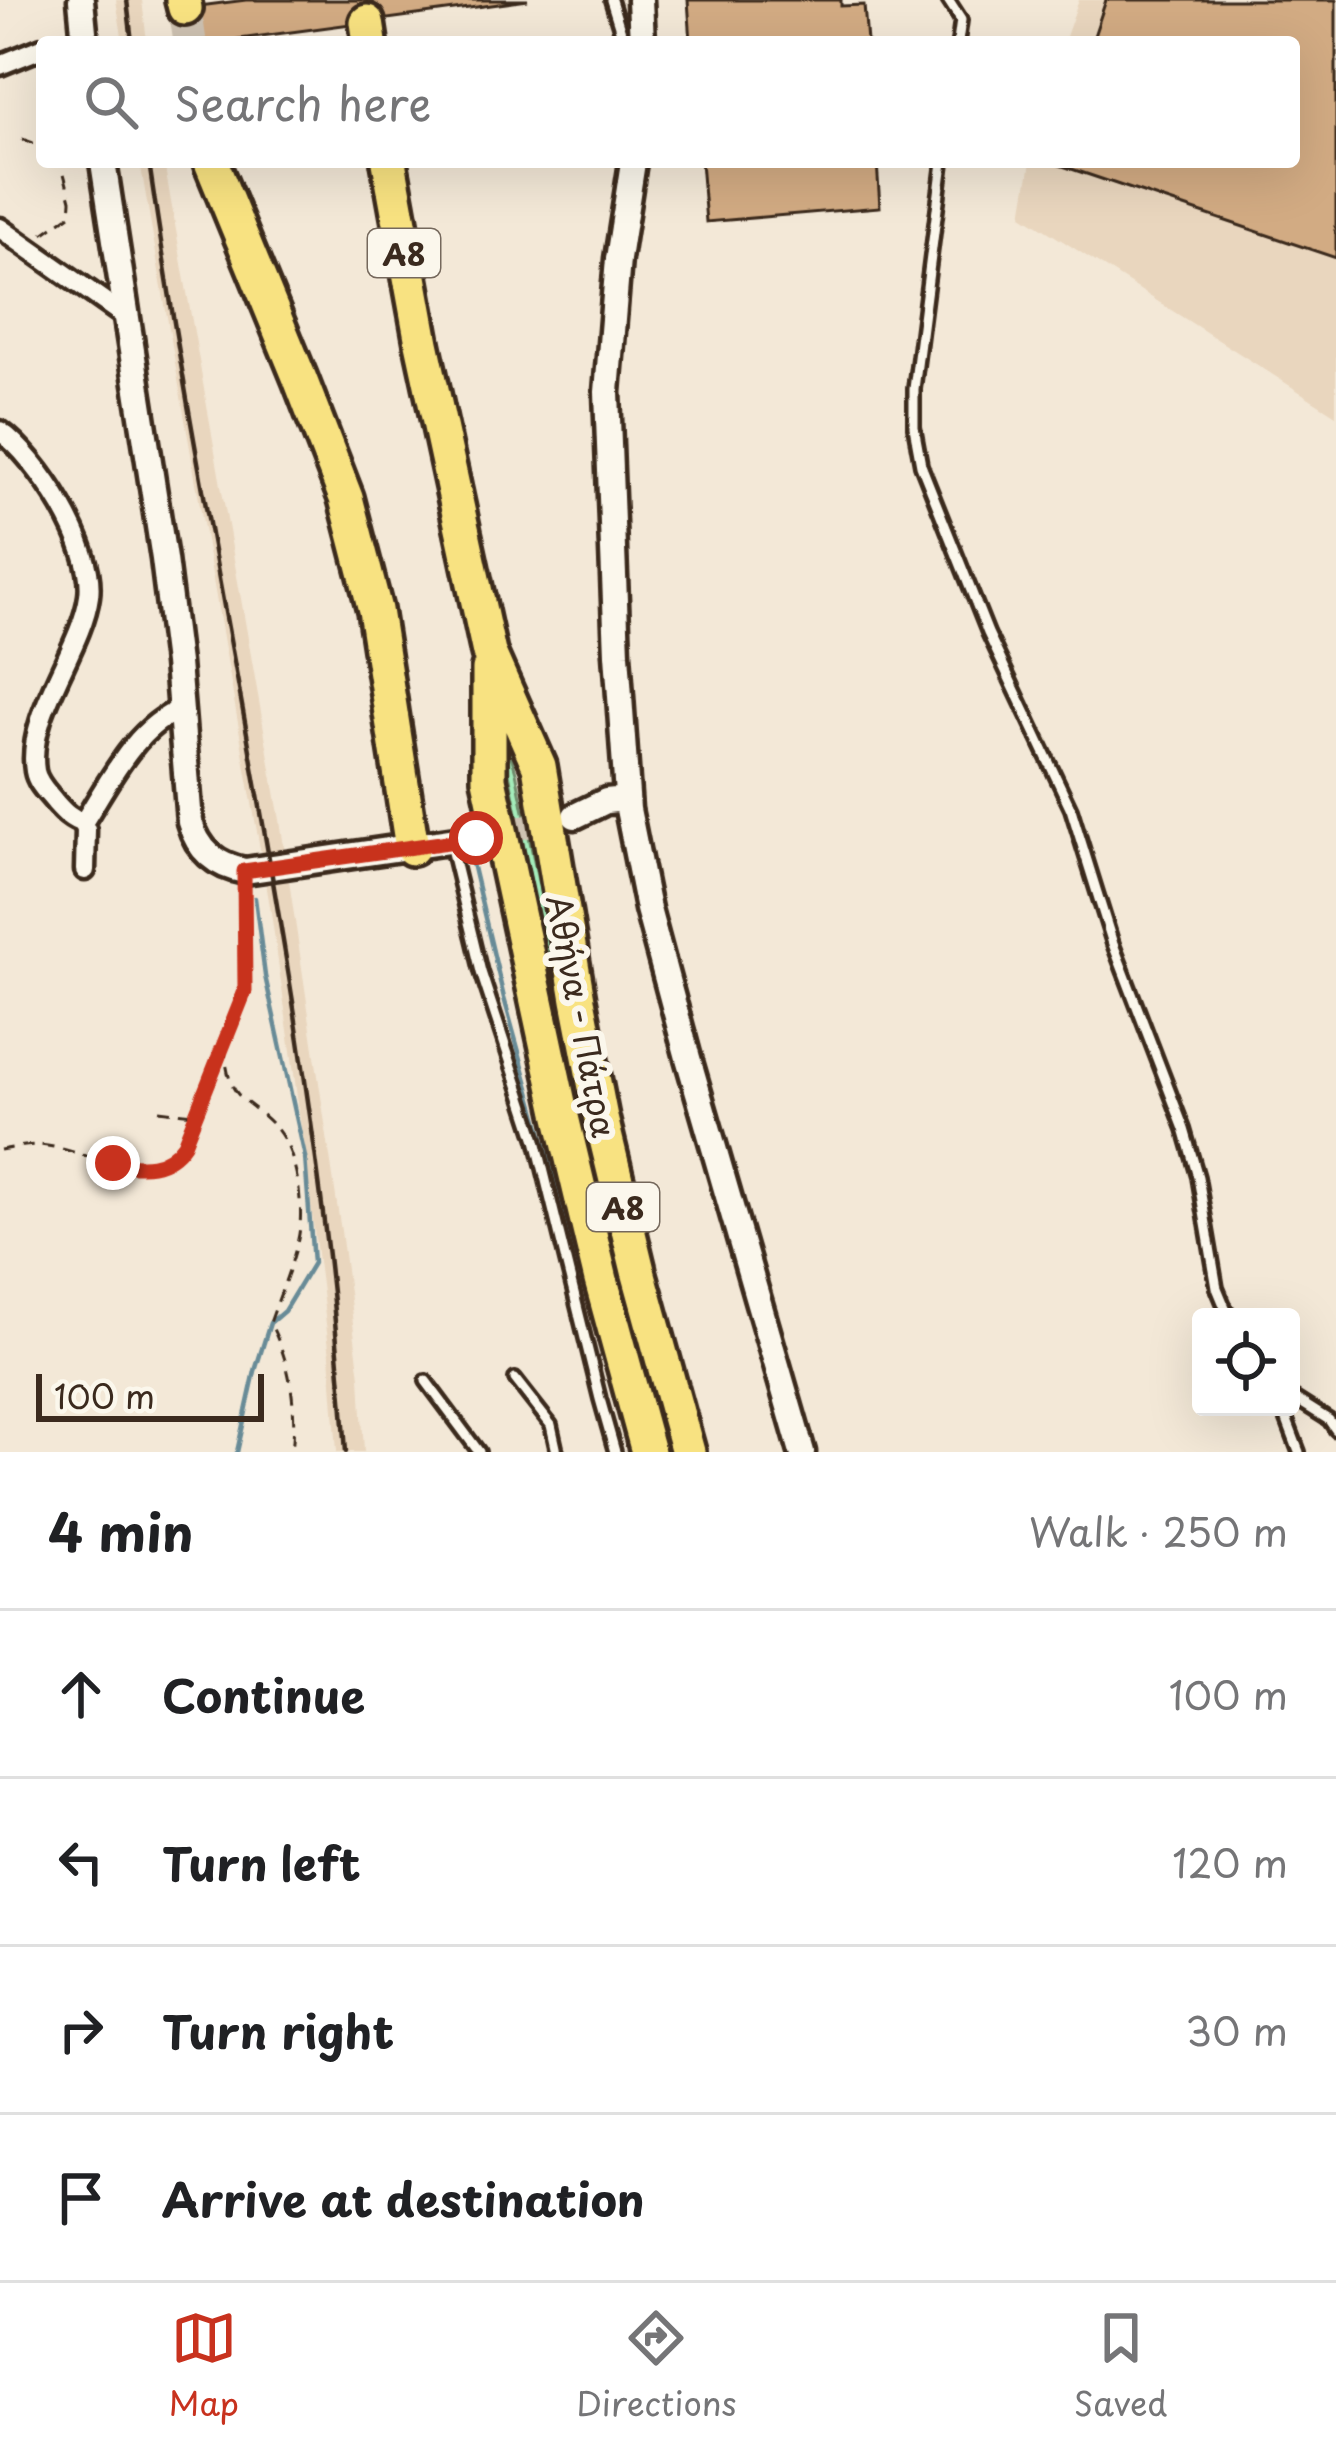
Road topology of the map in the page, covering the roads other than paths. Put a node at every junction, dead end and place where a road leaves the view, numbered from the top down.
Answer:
1 (81, 0) edge
2 (611, 0) edge
3 (640, 0) edge
4 (948, 0) edge
5 (79, 36) edge
6 (622, 36) edge
7 (642, 36) edge
8 (959, 36) edge
9 (36, 50) edge
10 (0, 65) edge
11 (105, 168) edge
12 (213, 168) edge
13 (390, 168) edge
14 (632, 168) edge
15 (942, 168) edge
16 (0, 228) edge
17 (126, 317) junction
18 (0, 431) edge
19 (489, 653) junction
20 (182, 710) junction
21 (83, 823) junction
22 (476, 838) tunnel mouth
23 (450, 842) junction
24 (412, 848) junction
25 (85, 869) dead end
26 (1225, 1308) edge
27 (515, 1379) dead end
28 (426, 1381) dead end
29 (1300, 1402) edge
30 (1285, 1416) edge
31 (1336, 1430) edge
32 (479, 1452) edge
33 (557, 1452) edge
34 (616, 1452) edge
35 (648, 1452) edge
36 (688, 1452) edge
37 (802, 1452) edge
38 (1299, 1452) edge

1 - 5 street
2 - 6 lane
3 - 7 street
4 - 8 lane
9 - 10 street
11 - 17 street
12 - 24 highway
13 - 19 highway, Αθήνα - Πάτρα / Α8
14 - 37 street
15 - 26 lane
16 - 17 street
17 - 20 street
18 - 21 street
19 - 35 highway, Αθήνα - Πάτρα / Α8
19 - 36 highway, Αθήνα - Πάτρα / Α8
20 - 21 street
20 - 24 street
21 - 25 street
22 - 23 street
23 - 24 street
23 - 34 lane
27 - 33 lane
28 - 32 lane
29 - 31 lane
30 - 38 lane

